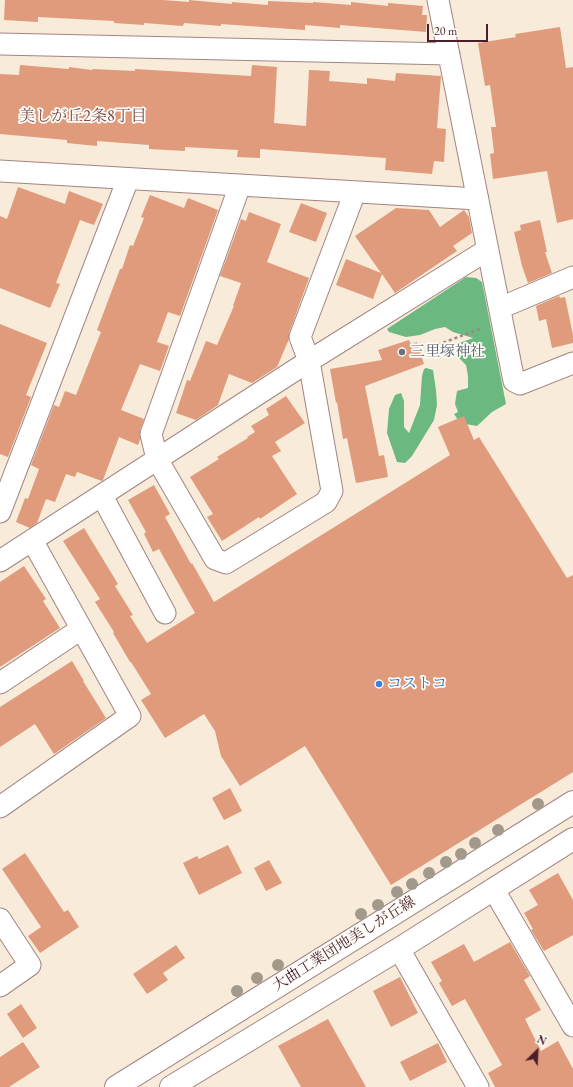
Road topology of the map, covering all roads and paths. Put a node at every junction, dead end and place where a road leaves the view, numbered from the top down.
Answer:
1 (438, 0) edge
2 (0, 44) edge
3 (449, 54) junction
4 (0, 171) edge
5 (128, 179) junction
6 (240, 185) junction
7 (355, 192) junction
8 (478, 199) junction
9 (487, 250) junction
10 (573, 278) edge
11 (500, 308) junction
12 (486, 326) dead end
13 (432, 347) dead end
14 (309, 361) junction
15 (573, 363) edge
16 (157, 459) junction
17 (102, 496) junction
18 (0, 512) edge
19 (32, 540) junction
20 (0, 561) edge
21 (165, 613) dead end
22 (81, 629) junction
23 (0, 683) edge
24 (573, 802) edge
25 (0, 807) edge
26 (573, 839) edge
27 (494, 890) junction
28 (0, 919) edge
29 (399, 949) junction
30 (0, 986) edge
31 (573, 1026) edge
32 (116, 1087) edge
33 (171, 1087) edge
34 (478, 1087) edge

1 - 3 street
2 - 3 street
3 - 8 street
4 - 5 street
5 - 6 street
5 - 18 street
6 - 7 street
6 - 16 street
7 - 8 street
7 - 14 street
8 - 9 street
9 - 11 street
9 - 14 street
10 - 11 street
11 - 15 street
12 - 13 path
14 - 16 street
14 - 16 street
16 - 17 street
17 - 19 street
17 - 21 street
19 - 20 street
19 - 22 street
22 - 23 street
22 - 25 street
24 - 32 main road, 大曲工業団地美しが丘線
26 - 27 main road
27 - 29 main road
27 - 31 street
28 - 30 street
29 - 33 main road
29 - 34 street

